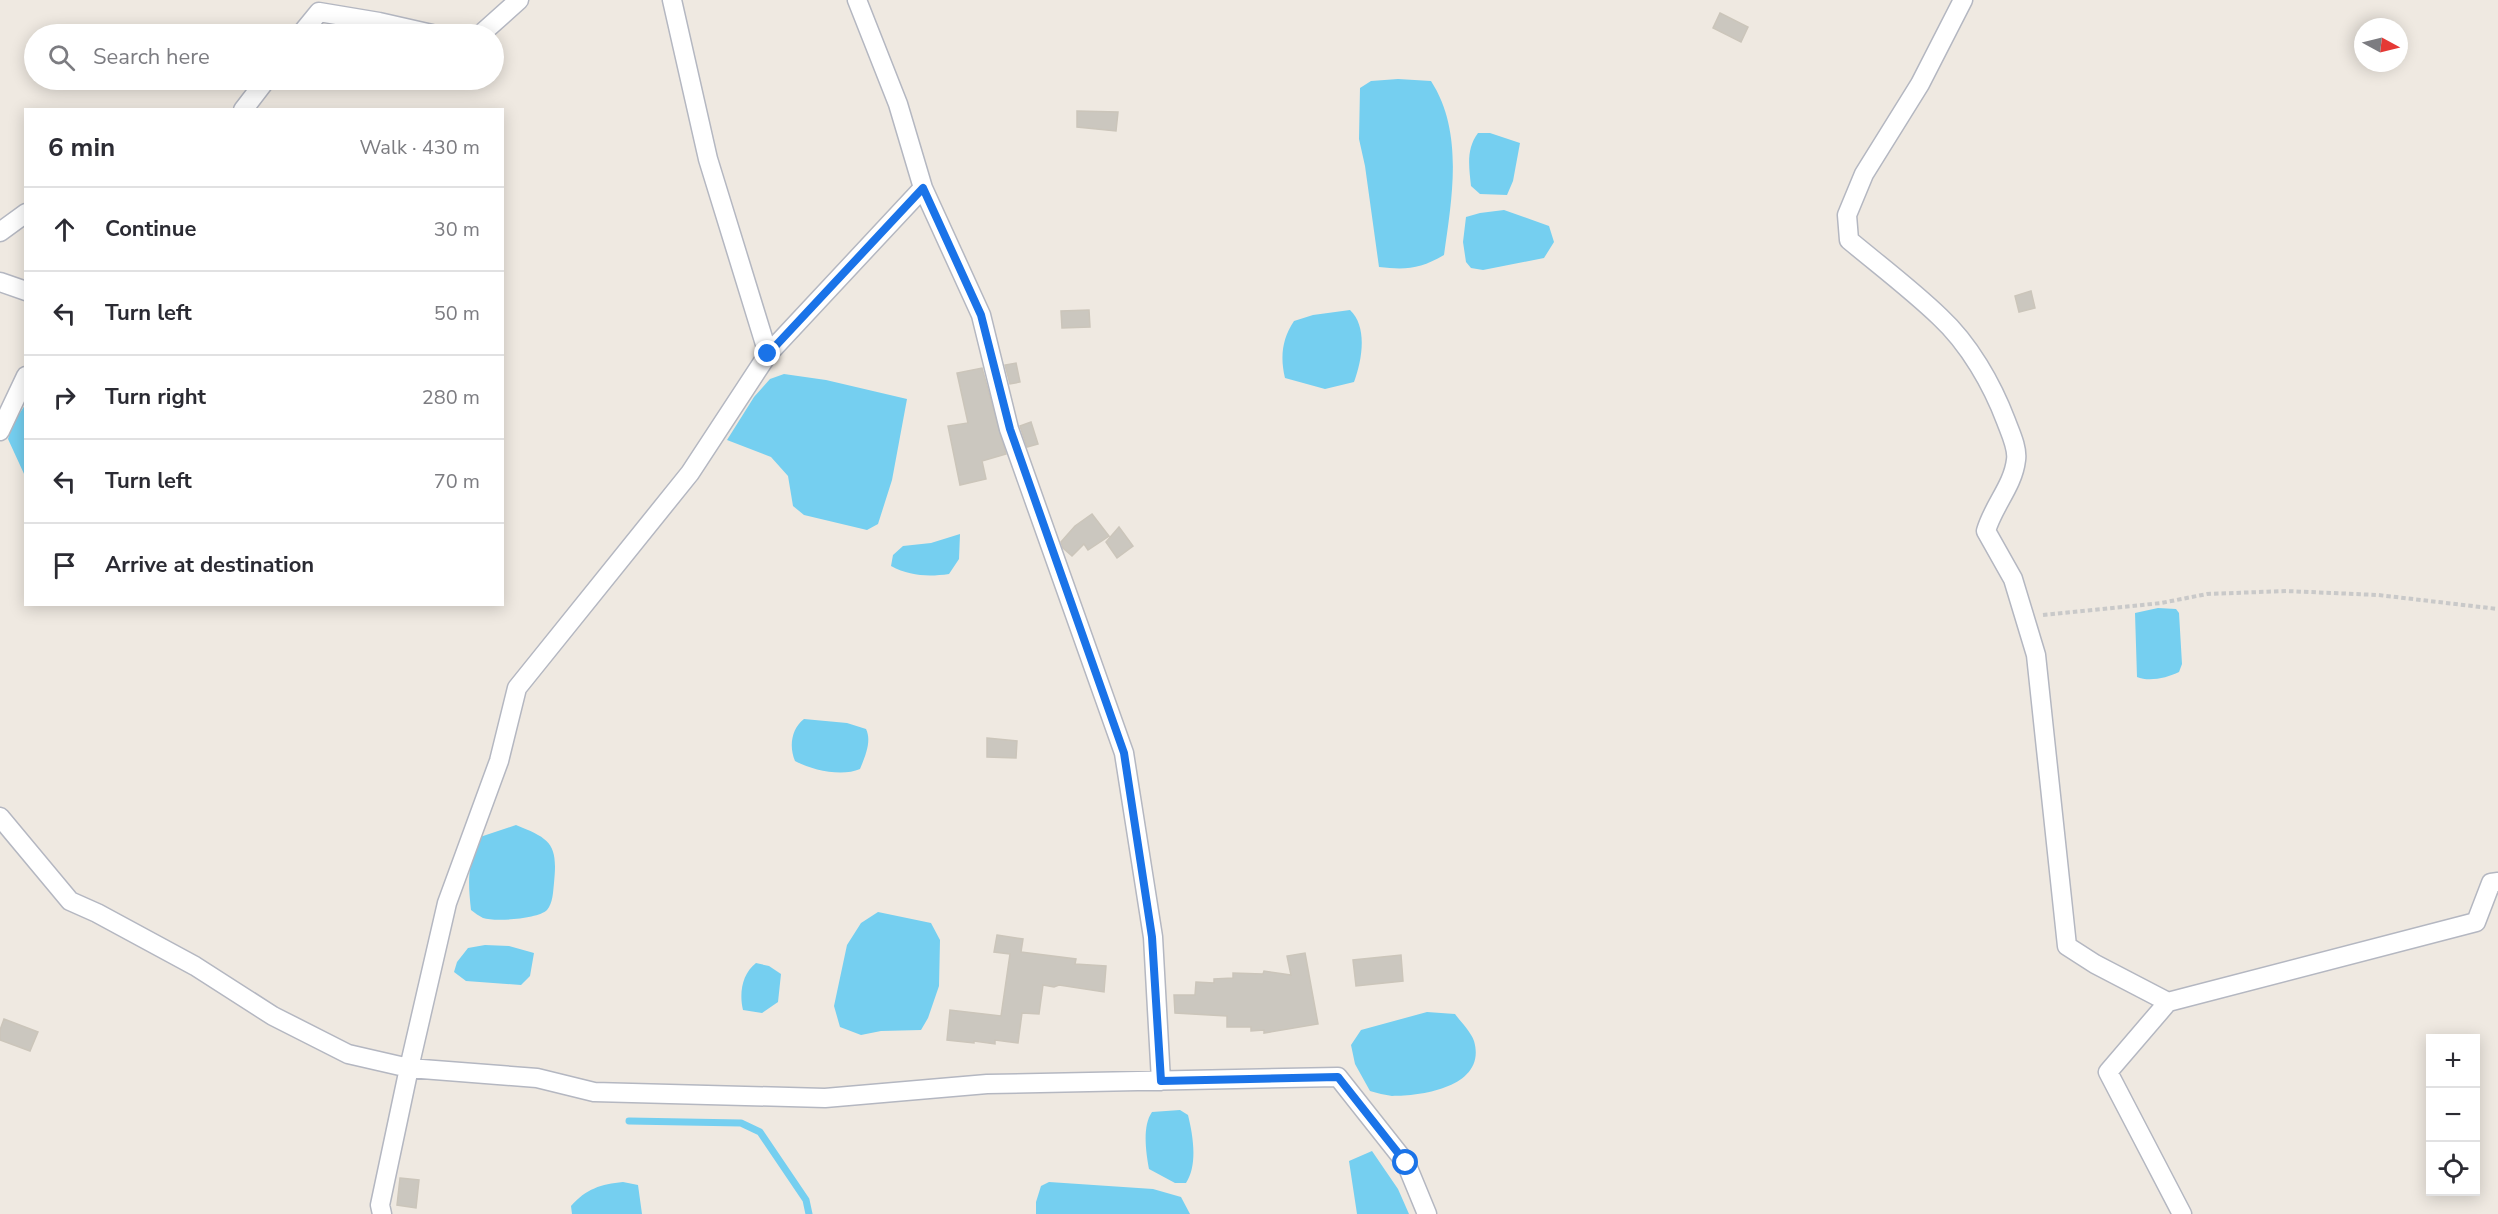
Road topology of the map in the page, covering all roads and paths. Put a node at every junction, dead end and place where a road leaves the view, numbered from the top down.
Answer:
1 (519, 0) edge
2 (672, 0) edge
3 (857, 0) edge
4 (1964, 0) edge
5 (309, 24) edge
6 (388, 24) edge
7 (492, 24) edge
8 (258, 90) edge
9 (245, 108) edge
10 (923, 188) junction
11 (24, 214) edge
12 (0, 232) edge
13 (0, 282) edge
14 (24, 290) edge
15 (768, 354) junction
16 (24, 380) edge
17 (0, 431) edge
18 (2498, 609) edge
19 (2024, 617) junction
20 (0, 817) edge
21 (2498, 882) edge
22 (2168, 1002) junction
23 (410, 1068) junction
24 (1161, 1081) junction
25 (382, 1214) edge
26 (1427, 1214) edge
27 (2182, 1214) edge

1 - 7 street
2 - 15 street
3 - 10 street
4 - 19 street
5 - 6 street
8 - 9 street
10 - 15 street
10 - 24 street
11 - 12 street
13 - 14 street
15 - 23 street
16 - 17 street
18 - 19 path
19 - 22 street
20 - 23 street
21 - 22 street
22 - 27 street
23 - 24 street
23 - 25 street
24 - 26 street

